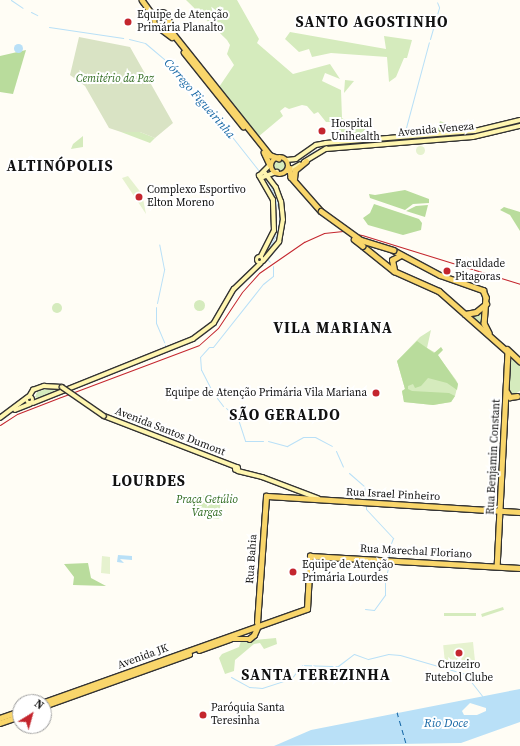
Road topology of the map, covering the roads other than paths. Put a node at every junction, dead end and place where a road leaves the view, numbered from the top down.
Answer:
1 (142, 0) edge
2 (146, 0) edge
3 (163, 12) junction
4 (155, 18) junction
5 (170, 22) junction
6 (160, 28) junction
7 (520, 120) edge
8 (520, 126) edge
9 (305, 153) junction
10 (278, 158) junction
11 (287, 160) junction
12 (306, 161) junction
13 (270, 165) junction
14 (288, 170) junction
15 (277, 172) junction
16 (266, 174) junction
17 (305, 193) junction
18 (320, 212) junction
19 (261, 256) junction
20 (403, 256) junction
21 (261, 262) junction
22 (394, 271) junction
23 (486, 304) junction
24 (465, 314) junction
25 (519, 360) edge
26 (508, 362) junction
27 (506, 389) junction
28 (518, 395) edge
29 (31, 399) junction
30 (506, 401) junction
31 (12, 411) junction
32 (0, 418) edge
33 (266, 496) joint
34 (306, 497) junction
35 (500, 511) junction
36 (520, 512) edge
37 (497, 566) junction
38 (520, 568) edge
39 (306, 609) joint
40 (245, 640) joint
41 (52, 699) edge
42 (52, 703) edge
43 (12, 714) edge
44 (0, 718) edge
45 (12, 719) edge
46 (0, 723) edge

1 - 4 main road
2 - 3 main road
3 - 4 main road
3 - 5 main road
4 - 6 main road
5 - 6 main road
5 - 10 main road
6 - 13 main road
7 - 9 main road, Avenida Veneza
8 - 12 main road, Avenida Veneza
9 - 11 main road, Avenida Veneza
9 - 12 main road
10 - 11 main road
10 - 13 main road
11 - 14 main road
12 - 14 main road, Avenida Veneza
12 - 17 main road
13 - 15 main road
13 - 16 main road
14 - 15 main road
14 - 17 main road
14 - 18 main road
15 - 16 main road
16 - 19 main road
16 - 21 main road
17 - 18 main road
18 - 20 main road, bridge
18 - 22 main road, bridge
19 - 21 main road
19 - 21 main road
20 - 22 main road
20 - 23 main road
21 - 29 main road
22 - 24 main road
23 - 24 main road
23 - 25 main road
24 - 26 main road, Rua Benjamin Constant
25 - 26 main road
26 - 27 main road, Rua Benjamin Constant
27 - 28 main road
27 - 30 main road, Rua Benjamin Constant
28 - 30 main road
29 - 31 main road
29 - 31 main road
29 - 34 main road, Avenida Santos Dumont, bridge
30 - 35 main road, Rua Benjamin Constant
31 - 32 main road
33 - 34 main road, Rua Israel Pinheiro
33 - 40 main road, Rua Bahia
34 - 35 main road, Rua Israel Pinheiro
35 - 36 main road, Rua Israel Pinheiro
35 - 37 main road, Rua Benjamin Constant
37 - 38 main road, Rua Marechal Floriano
37 - 39 main road, Rua Marechal Floriano
39 - 41 main road, Avenida JK
40 - 42 main road, Avenida JK
43 - 44 main road
45 - 46 main road

